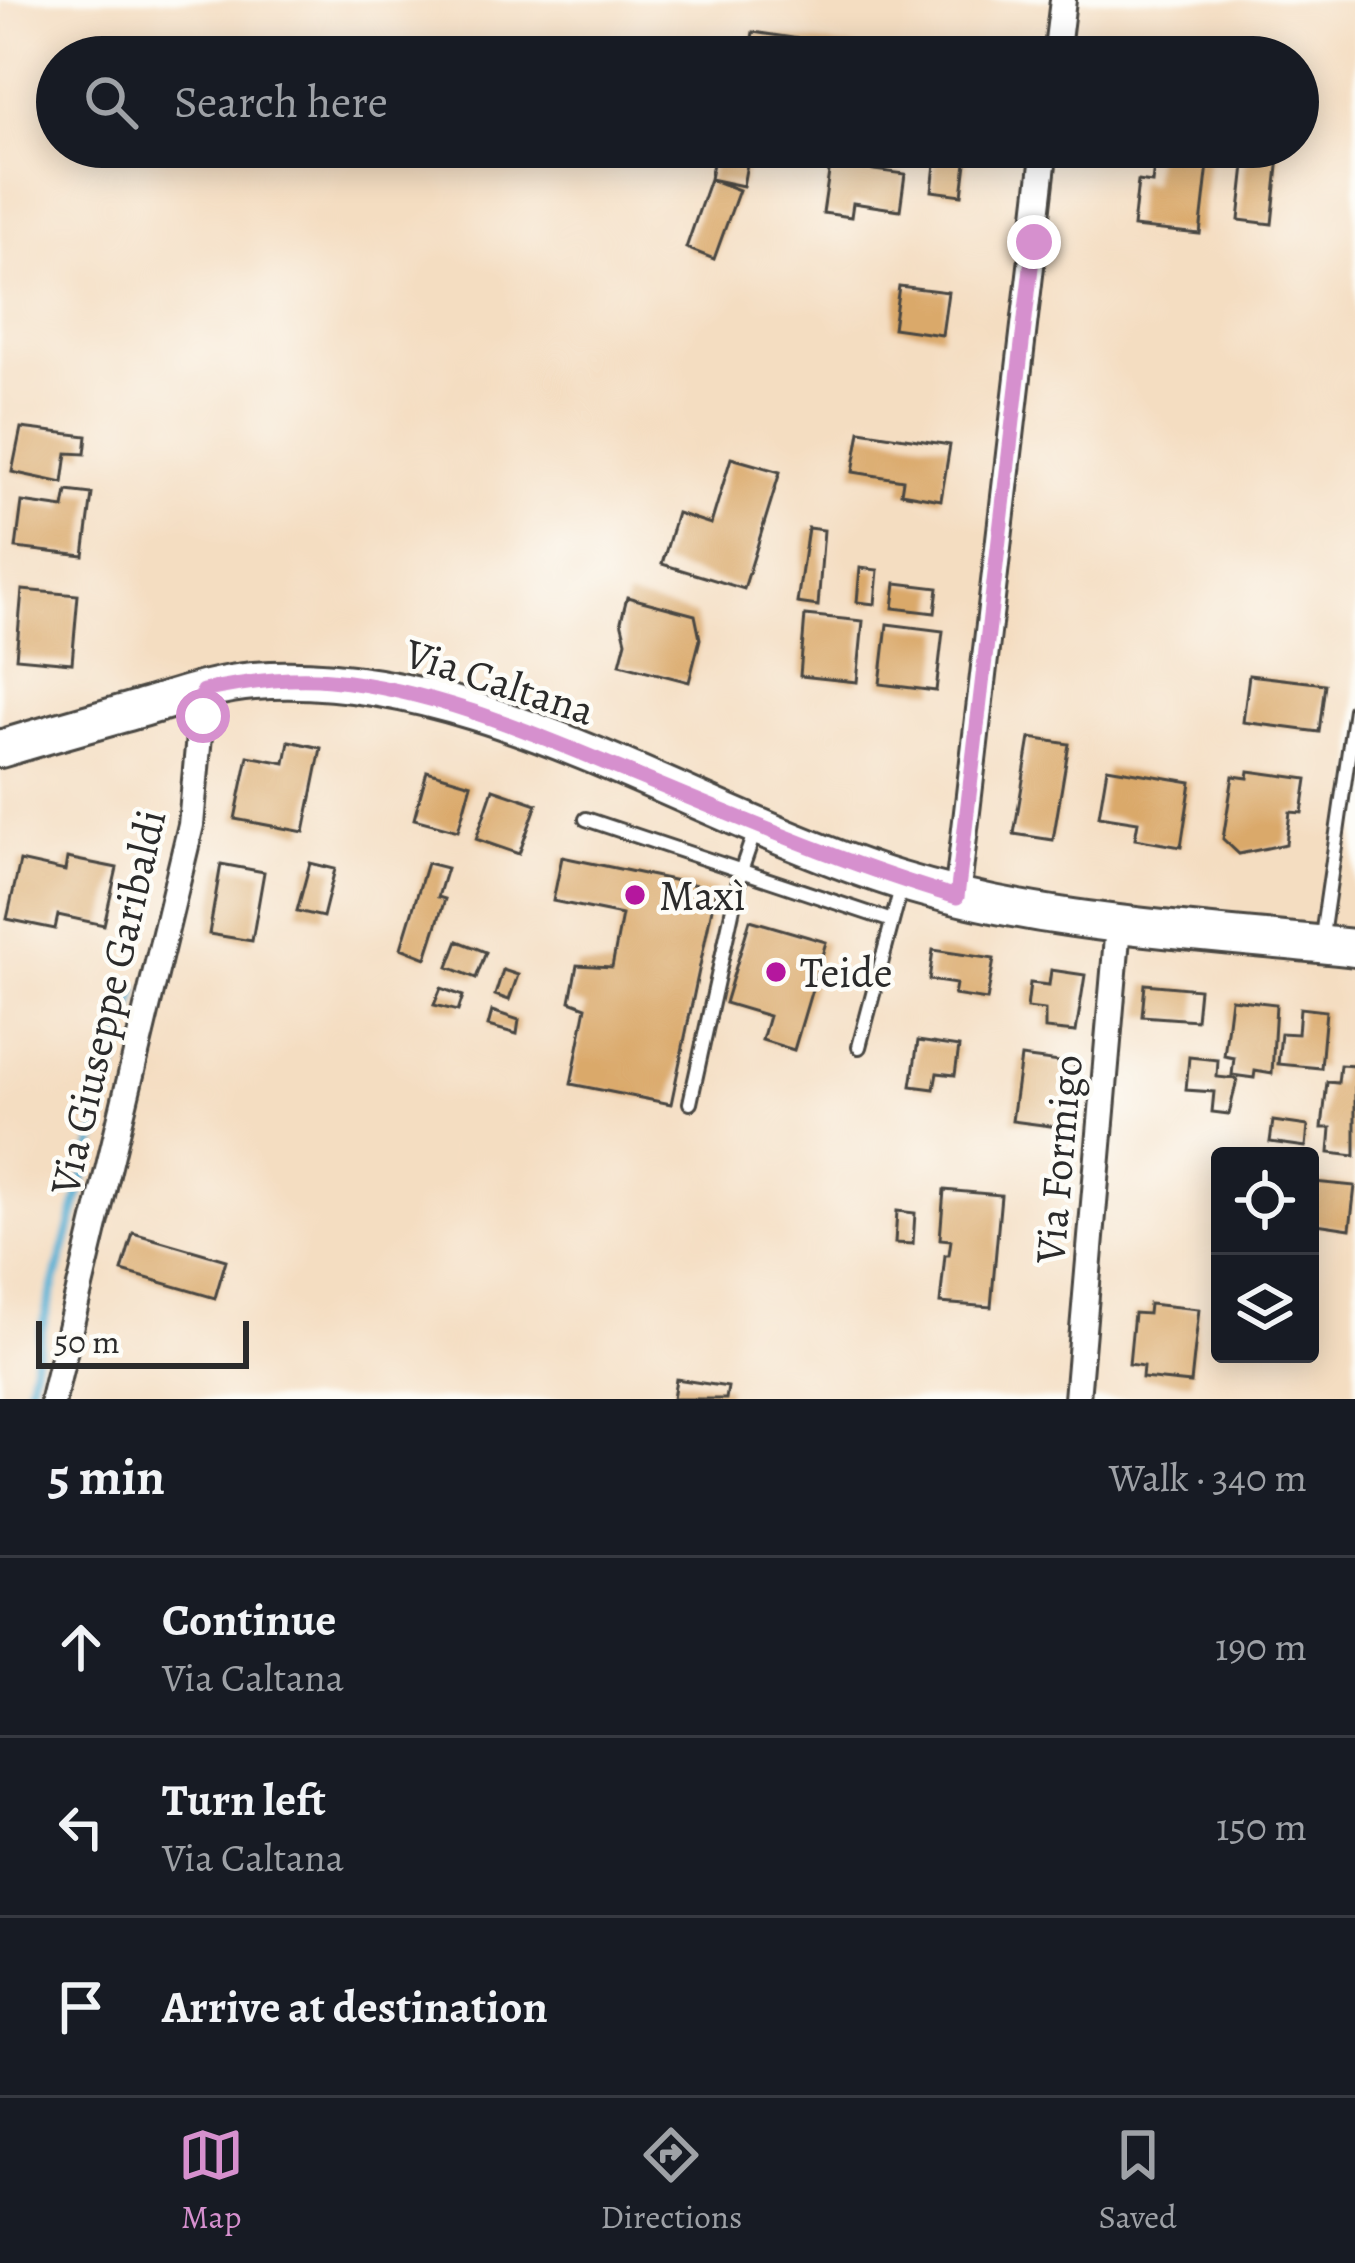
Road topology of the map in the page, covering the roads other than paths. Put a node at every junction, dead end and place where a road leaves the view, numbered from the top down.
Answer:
1 (1063, 0) edge
2 (1059, 36) edge
3 (1043, 168) edge
4 (203, 691) junction
5 (1355, 709) edge
6 (0, 749) edge
7 (586, 819) dead end
8 (757, 825) junction
9 (742, 871) junction
10 (903, 881) junction
11 (957, 897) junction
12 (892, 921) junction
13 (1118, 926) junction
14 (1338, 946) edge
15 (859, 1047) dead end
16 (690, 1103) dead end
17 (53, 1399) edge
18 (1077, 1399) edge

1 - 2 street
3 - 11 street
4 - 6 main road, Via Caltana
4 - 8 main road, Via Caltana
4 - 17 street, Via Giuseppe Garibaldi
5 - 14 lane
7 - 9 lane
8 - 9 lane
8 - 10 main road, Via Caltana
9 - 12 lane
9 - 16 lane
10 - 11 main road, Via Caltana
10 - 12 lane
11 - 13 main road, Via Caltana
12 - 15 lane
13 - 14 main road, Via Caltana
13 - 18 street, Via Formigo

